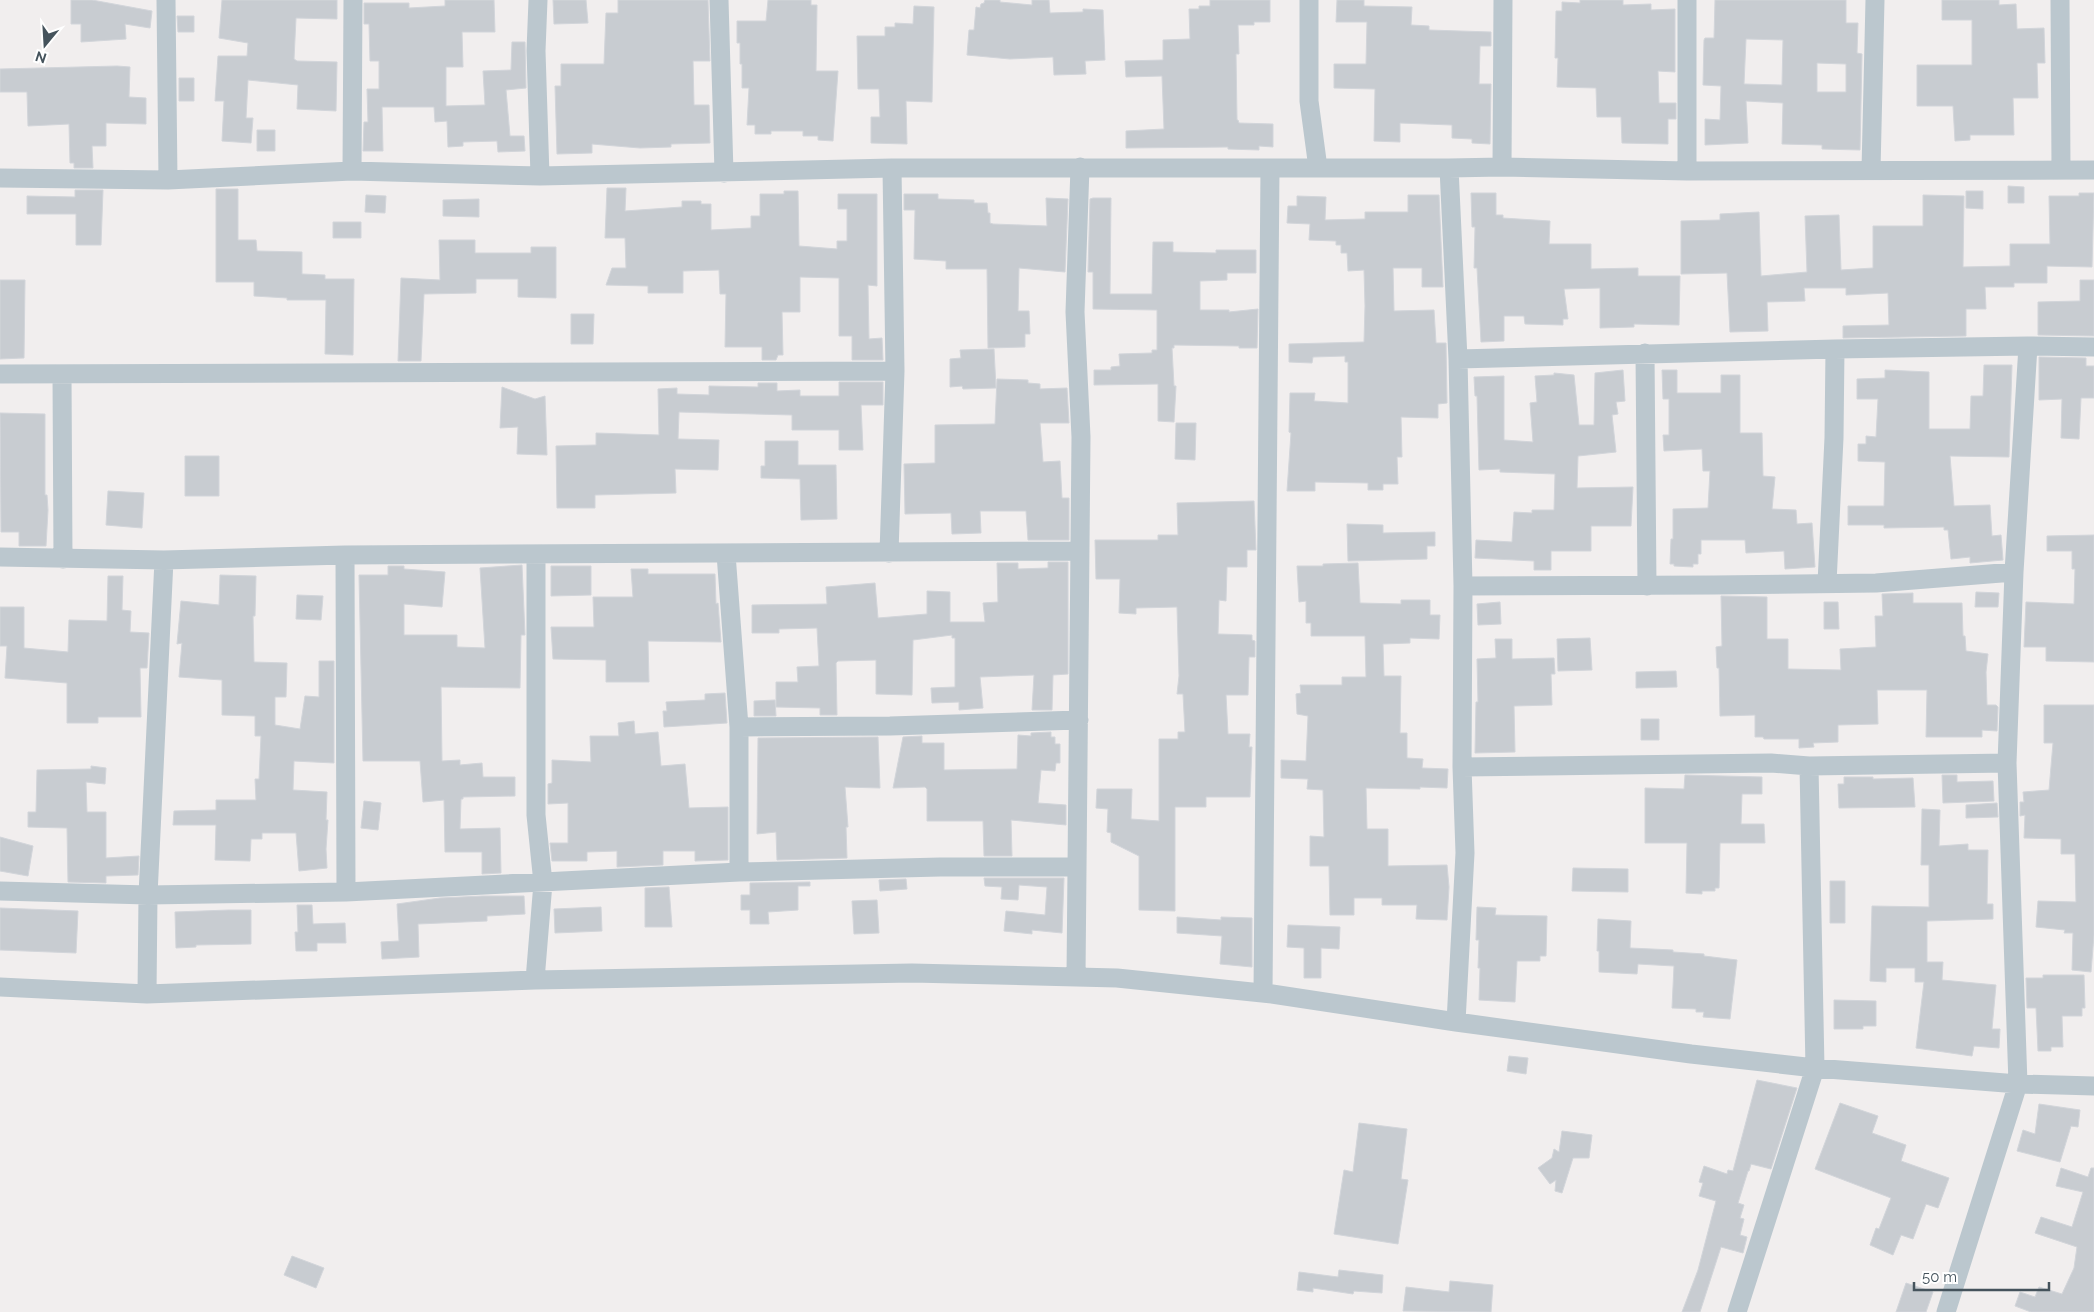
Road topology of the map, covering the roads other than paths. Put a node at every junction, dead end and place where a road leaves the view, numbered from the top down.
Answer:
1 (166, 0) edge
2 (353, 0) edge
3 (538, 0) edge
4 (719, 0) edge
5 (1309, 0) edge
6 (1503, 0) edge
7 (1687, 0) edge
8 (1875, 0) edge
9 (2060, 0) edge
10 (1502, 166) junction
11 (1080, 167) junction
12 (892, 168) junction
13 (1318, 168) junction
14 (1450, 168) junction
15 (1270, 169) junction
16 (2061, 169) junction
17 (1871, 170) junction
18 (2094, 170) edge
19 (352, 171) junction
20 (1686, 171) junction
21 (724, 173) junction
22 (540, 176) junction
23 (0, 178) edge
24 (168, 180) junction
25 (2028, 346) junction
26 (2094, 347) edge
27 (1836, 349) junction
28 (1645, 353) junction
29 (1458, 359) junction
30 (895, 371) junction
31 (0, 374) edge
32 (62, 375) junction
33 (1080, 551) junction
34 (889, 553) junction
35 (726, 554) junction
36 (345, 555) junction
37 (536, 555) junction
38 (0, 557) edge
39 (62, 559) junction
40 (164, 560) junction
41 (2014, 572) junction
42 (1827, 584) junction
43 (1463, 586) junction
44 (1647, 586) junction
45 (1079, 720) junction
46 (739, 727) junction
47 (2008, 763) junction
48 (1809, 766) junction
49 (1462, 767) junction
50 (1077, 867) junction
51 (739, 872) junction
52 (543, 883) junction
53 (0, 891) edge
54 (346, 892) junction
55 (148, 895) junction
56 (1076, 977) junction
57 (535, 980) junction
58 (0, 987) edge
59 (1264, 993) junction
60 (147, 994) junction
61 (1456, 1022) junction
62 (1815, 1068) junction
63 (2018, 1084) junction
64 (2094, 1086) edge
65 (1737, 1312) edge
66 (1946, 1312) edge

1 - 24 street
2 - 19 street
3 - 22 street
4 - 21 street
5 - 13 street
6 - 10 street
7 - 20 street
8 - 17 street
9 - 16 street
10 - 14 street
10 - 20 street
11 - 12 street
11 - 15 street
11 - 33 street
12 - 21 street
12 - 30 street
13 - 14 street
13 - 15 street
14 - 29 street
15 - 59 street
16 - 17 street
16 - 18 street
17 - 20 street
19 - 22 street
19 - 24 street
21 - 22 street
23 - 24 street
25 - 26 street
25 - 27 street
25 - 41 street
27 - 28 street
27 - 42 street
28 - 29 street
28 - 44 street
29 - 43 street
30 - 32 street
30 - 34 street
31 - 32 street
32 - 39 street
33 - 34 street
33 - 45 street
34 - 35 street
35 - 37 street
35 - 46 street
36 - 37 street
36 - 40 street
36 - 54 street
37 - 52 street
38 - 39 street
39 - 40 street
40 - 55 street
41 - 42 street
41 - 47 street
42 - 44 street
43 - 44 street
43 - 49 street
45 - 46 street
45 - 50 street
46 - 51 street
47 - 48 street
47 - 63 street
48 - 49 street
48 - 62 street
49 - 61 street
50 - 51 street
50 - 56 street
51 - 52 street
52 - 54 street
52 - 57 street
53 - 55 street
54 - 55 street
55 - 60 street
56 - 57 street
56 - 59 street
57 - 60 street
58 - 60 street
59 - 61 street
61 - 62 street
62 - 63 street
62 - 65 street
63 - 64 street
63 - 66 street

